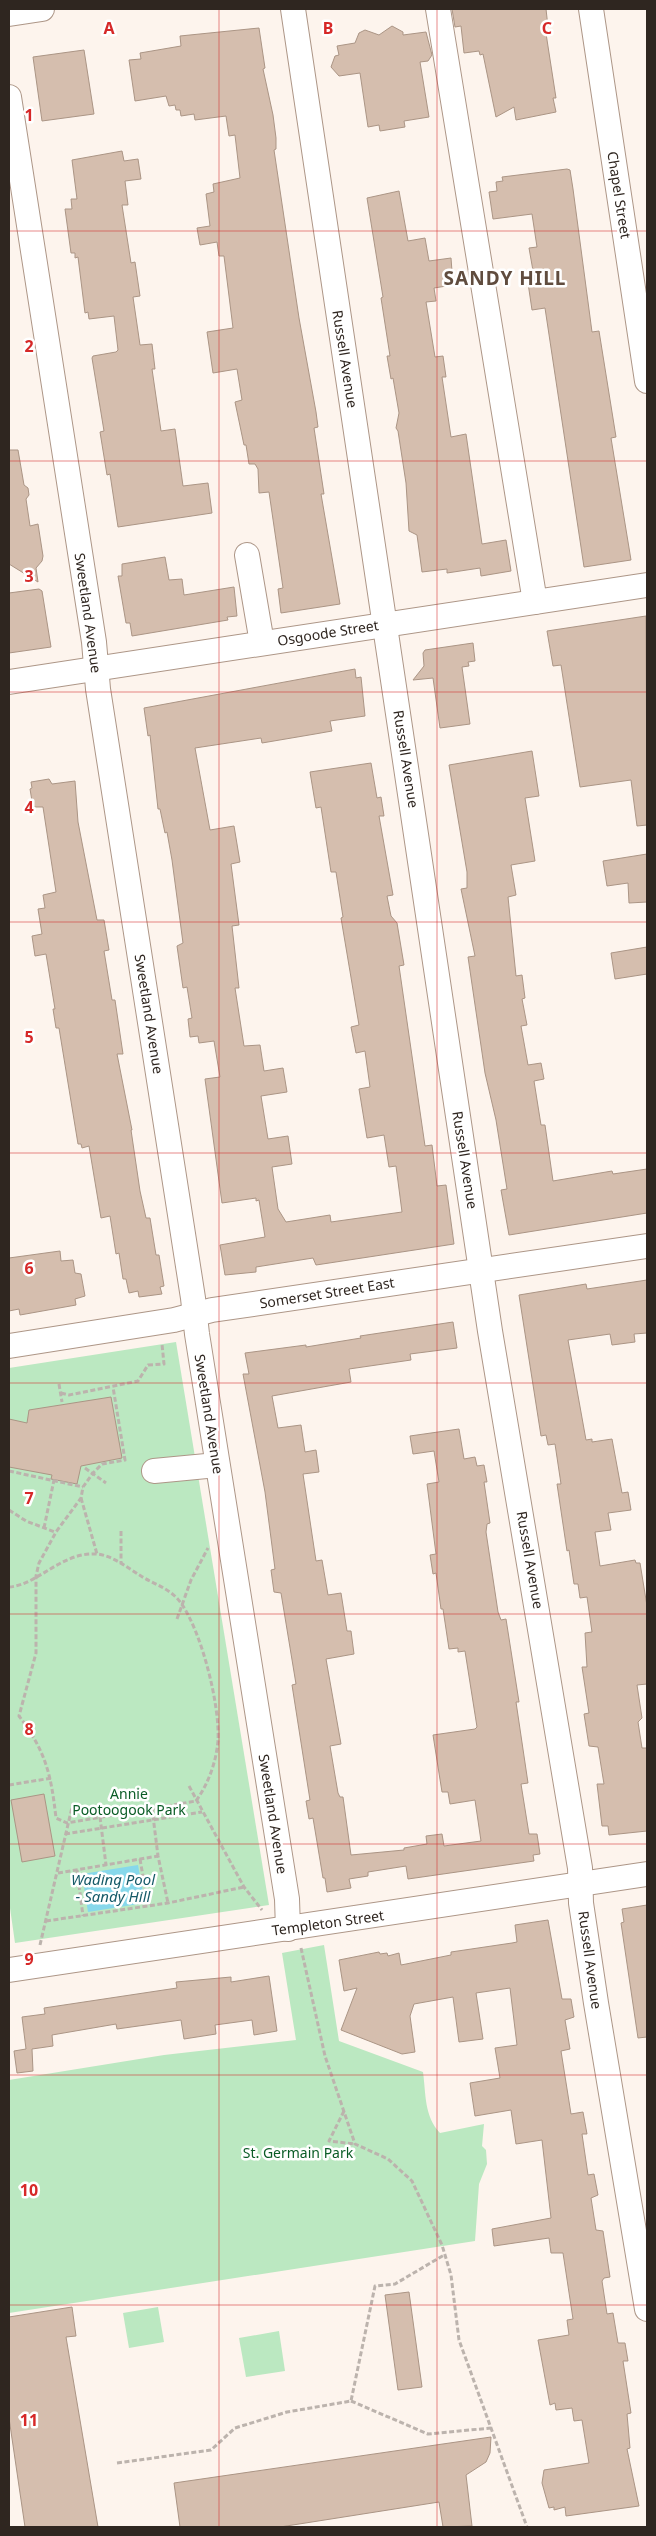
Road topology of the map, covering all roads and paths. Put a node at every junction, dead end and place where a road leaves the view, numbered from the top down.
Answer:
1 (42, 9) edge
2 (292, 9) edge
3 (438, 9) edge
4 (591, 9) edge
5 (9, 14) edge
6 (9, 97) edge
7 (647, 381) edge
8 (247, 555) dead end
9 (647, 585) edge
10 (535, 602) junction
11 (385, 624) junction
12 (262, 643) junction
13 (97, 669) junction
14 (9, 682) edge
15 (647, 1246) edge
16 (482, 1270) junction
17 (195, 1314) junction
18 (161, 1337) dead end
19 (9, 1346) edge
20 (59, 1384) dead end
21 (113, 1388) junction
22 (61, 1393) junction
23 (62, 1402) dead end
24 (217, 1465) junction
25 (85, 1468) dead end
26 (9, 1471) edge
27 (154, 1471) dead end
28 (93, 1473) junction
29 (54, 1480) junction
30 (106, 1483) dead end
31 (83, 1487) junction
32 (81, 1498) junction
33 (9, 1510) edge
34 (44, 1528) junction
35 (121, 1531) dead end
36 (56, 1532) junction
37 (228, 1536) junction
38 (97, 1554) junction
39 (121, 1563) junction
40 (36, 1576) junction
41 (9, 1587) edge
42 (181, 1604) junction
43 (176, 1619) dead end
44 (52, 1778) junction
45 (9, 1785) edge
46 (189, 1786) dead end
47 (196, 1801) junction
48 (72, 1803) dead end
49 (152, 1808) junction
50 (202, 1812) junction
51 (100, 1817) junction
52 (153, 1819) junction
53 (67, 1823) junction
54 (102, 1828) junction
55 (65, 1834) junction
56 (158, 1856) junction
57 (140, 1859) junction
58 (106, 1865) junction
59 (77, 1870) junction
60 (58, 1873) junction
61 (647, 1874) edge
62 (581, 1885) junction
63 (244, 1887) junction
64 (168, 1903) junction
65 (148, 1906) junction
66 (265, 1912) dead end
67 (83, 1916) junction
68 (46, 1921) junction
69 (294, 1937) junction
70 (39, 1948) dead end
71 (9, 1970) edge
72 (344, 2111) junction
73 (355, 2144) junction
74 (444, 2255) junction
75 (647, 2309) edge
76 (351, 2401) junction
77 (491, 2428) junction
78 (117, 2463) dead end
79 (527, 2527) edge

1 - 5 street
2 - 11 street, Russell Avenue
3 - 10 street
4 - 7 street, Chapel Street
6 - 13 street, Sweetland Avenue
8 - 12 street
9 - 10 street, Osgoode Street
10 - 11 street, Osgoode Street
11 - 12 street, Osgoode Street
11 - 16 street, Russell Avenue
12 - 13 street, Osgoode Street
13 - 14 street, Osgoode Street
13 - 17 street, Sweetland Avenue
15 - 16 street, Somerset Street East
16 - 17 street, Somerset Street East
16 - 62 street, Russell Avenue
17 - 19 street, Somerset Street East
17 - 24 street, Sweetland Avenue
18 - 21 path
20 - 22 path
21 - 22 path
21 - 28 path
22 - 23 path
24 - 27 street
24 - 37 street, Sweetland Avenue
25 - 28 path
26 - 29 path
28 - 30 path
28 - 31 path
29 - 31 path
29 - 34 path
31 - 32 path
32 - 36 path
32 - 38 path
33 - 34 path
34 - 36 path
35 - 39 path
36 - 40 path
37 - 42 path
37 - 69 street, Sweetland Avenue
38 - 39 path
38 - 40 path
39 - 42 path
40 - 41 path
40 - 44 path
42 - 43 path
42 - 47 path
44 - 45 path
44 - 53 path
46 - 47 path
47 - 49 path
47 - 50 path
48 - 53 path
49 - 51 path
49 - 52 path
50 - 52 path
50 - 63 path
51 - 53 path
51 - 54 path
52 - 54 path
52 - 56 path
53 - 55 path
54 - 55 path
54 - 58 path
55 - 60 path
56 - 57 path
56 - 64 path
57 - 58 path
57 - 65 path
58 - 59 path
59 - 60 path
59 - 67 path
60 - 68 path
61 - 62 street, Templeton Street
62 - 69 street, Templeton Street
62 - 75 street, Russell Avenue
63 - 64 path
63 - 66 path
64 - 65 path
65 - 67 path
67 - 68 path
68 - 70 path
69 - 71 street, Templeton Street
69 - 72 path
72 - 73 path
72 - 73 path
73 - 74 path
74 - 76 path
74 - 77 path
76 - 77 path
76 - 78 path
77 - 79 path

